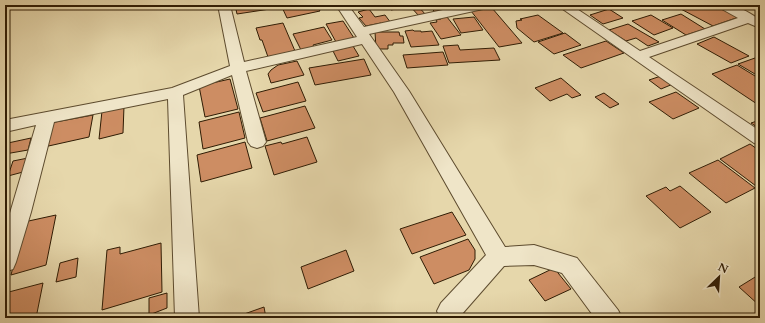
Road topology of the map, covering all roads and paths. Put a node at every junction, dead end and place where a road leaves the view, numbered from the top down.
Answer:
1 (224, 5) edge
2 (342, 5) edge
3 (483, 5) edge
4 (563, 5) edge
5 (724, 5) edge
6 (755, 22) edge
7 (362, 36) junction
8 (638, 56) junction
9 (238, 68) junction
10 (175, 92) junction
11 (47, 117) junction
12 (5, 126) edge
13 (760, 139) edge
14 (257, 142) dead end
15 (499, 257) junction
16 (5, 262) edge
17 (187, 318) edge
18 (452, 318) edge
19 (610, 318) edge

1 - 9 street
2 - 7 street
3 - 7 street
4 - 8 street
5 - 6 street
6 - 8 street
7 - 9 street
7 - 15 street
8 - 13 street
9 - 10 street
9 - 14 street
10 - 11 street
10 - 17 street
11 - 12 street
11 - 16 street
15 - 18 street
15 - 19 street

